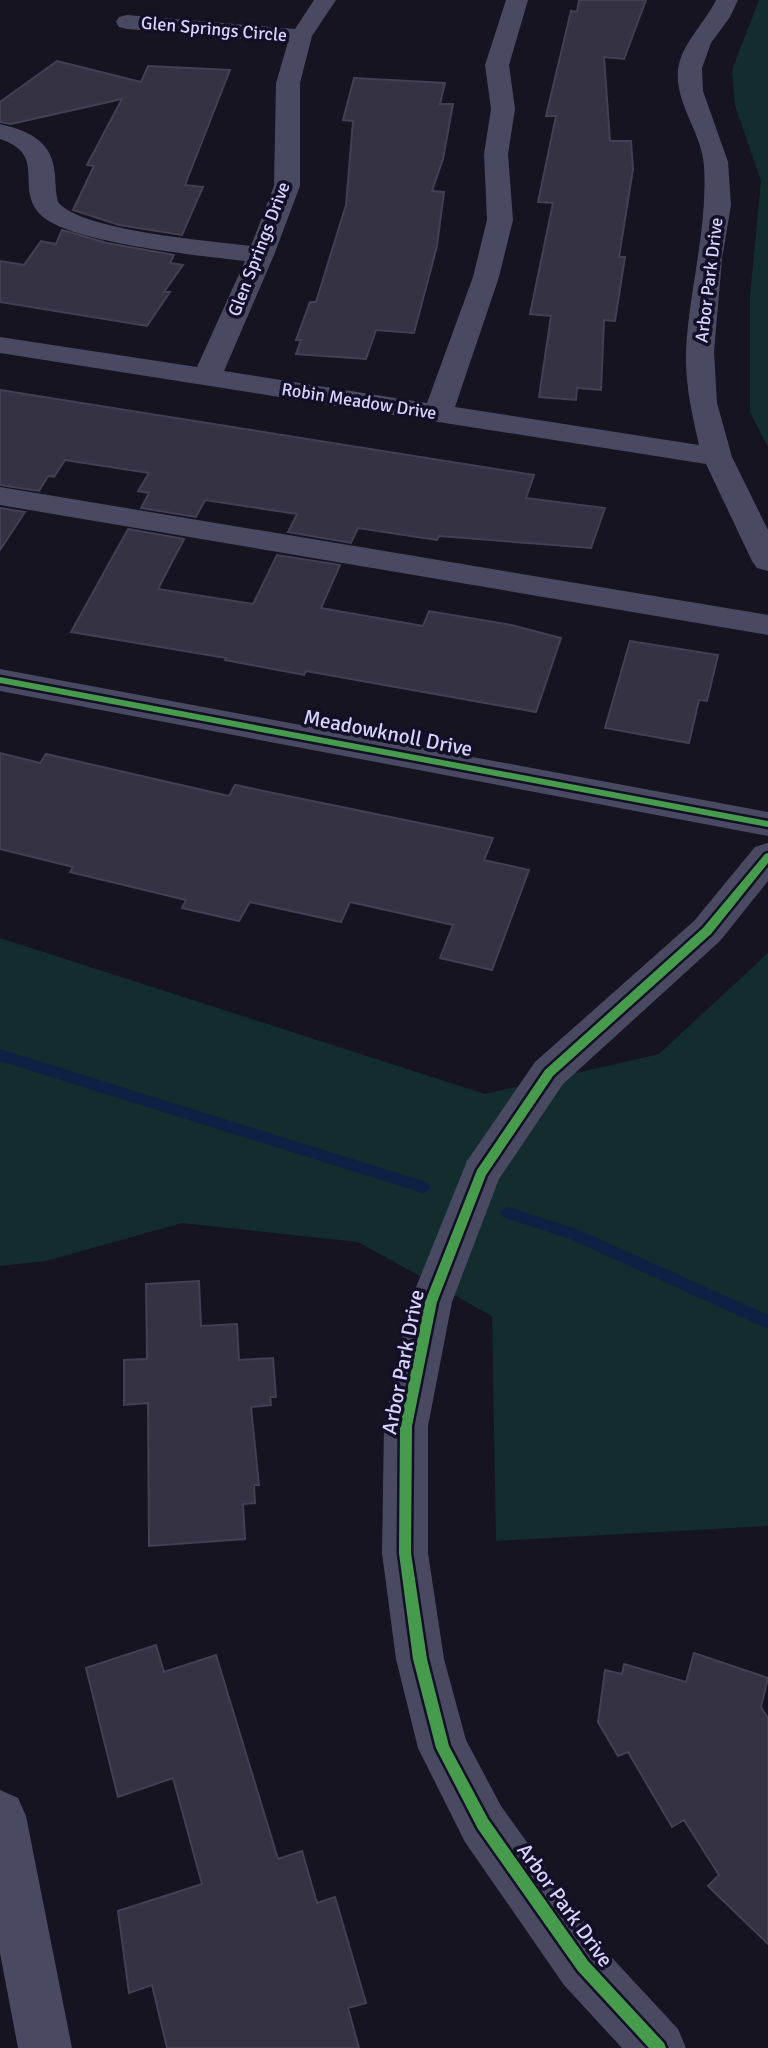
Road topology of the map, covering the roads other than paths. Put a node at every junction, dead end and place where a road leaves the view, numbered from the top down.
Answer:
1 (325, 0) edge
2 (517, 0) edge
3 (727, 0) edge
4 (127, 22) dead end
5 (301, 36) junction
6 (0, 131) edge
7 (261, 256) junction
8 (0, 345) edge
9 (208, 377) junction
10 (438, 414) junction
11 (717, 457) junction
12 (0, 496) edge
13 (768, 561) edge
14 (768, 625) edge
15 (0, 680) edge
16 (768, 824) edge
17 (768, 856) edge
18 (0, 1816) edge
19 (45, 2048) edge
20 (659, 2048) edge

1 - 5 street, Glen Springs Drive
2 - 10 street
3 - 11 street, Arbor Park Drive
4 - 5 street, Glen Springs Circle
5 - 7 street, Glen Springs Drive
6 - 7 street
7 - 9 street, Glen Springs Drive
8 - 9 street, Robin Meadow Drive
9 - 10 street, Robin Meadow Drive
10 - 11 street, Robin Meadow Drive
11 - 13 street, Arbor Park Drive
12 - 14 street
15 - 16 street, Meadowknoll Drive
17 - 20 street, Arbor Park Drive
18 - 19 street

